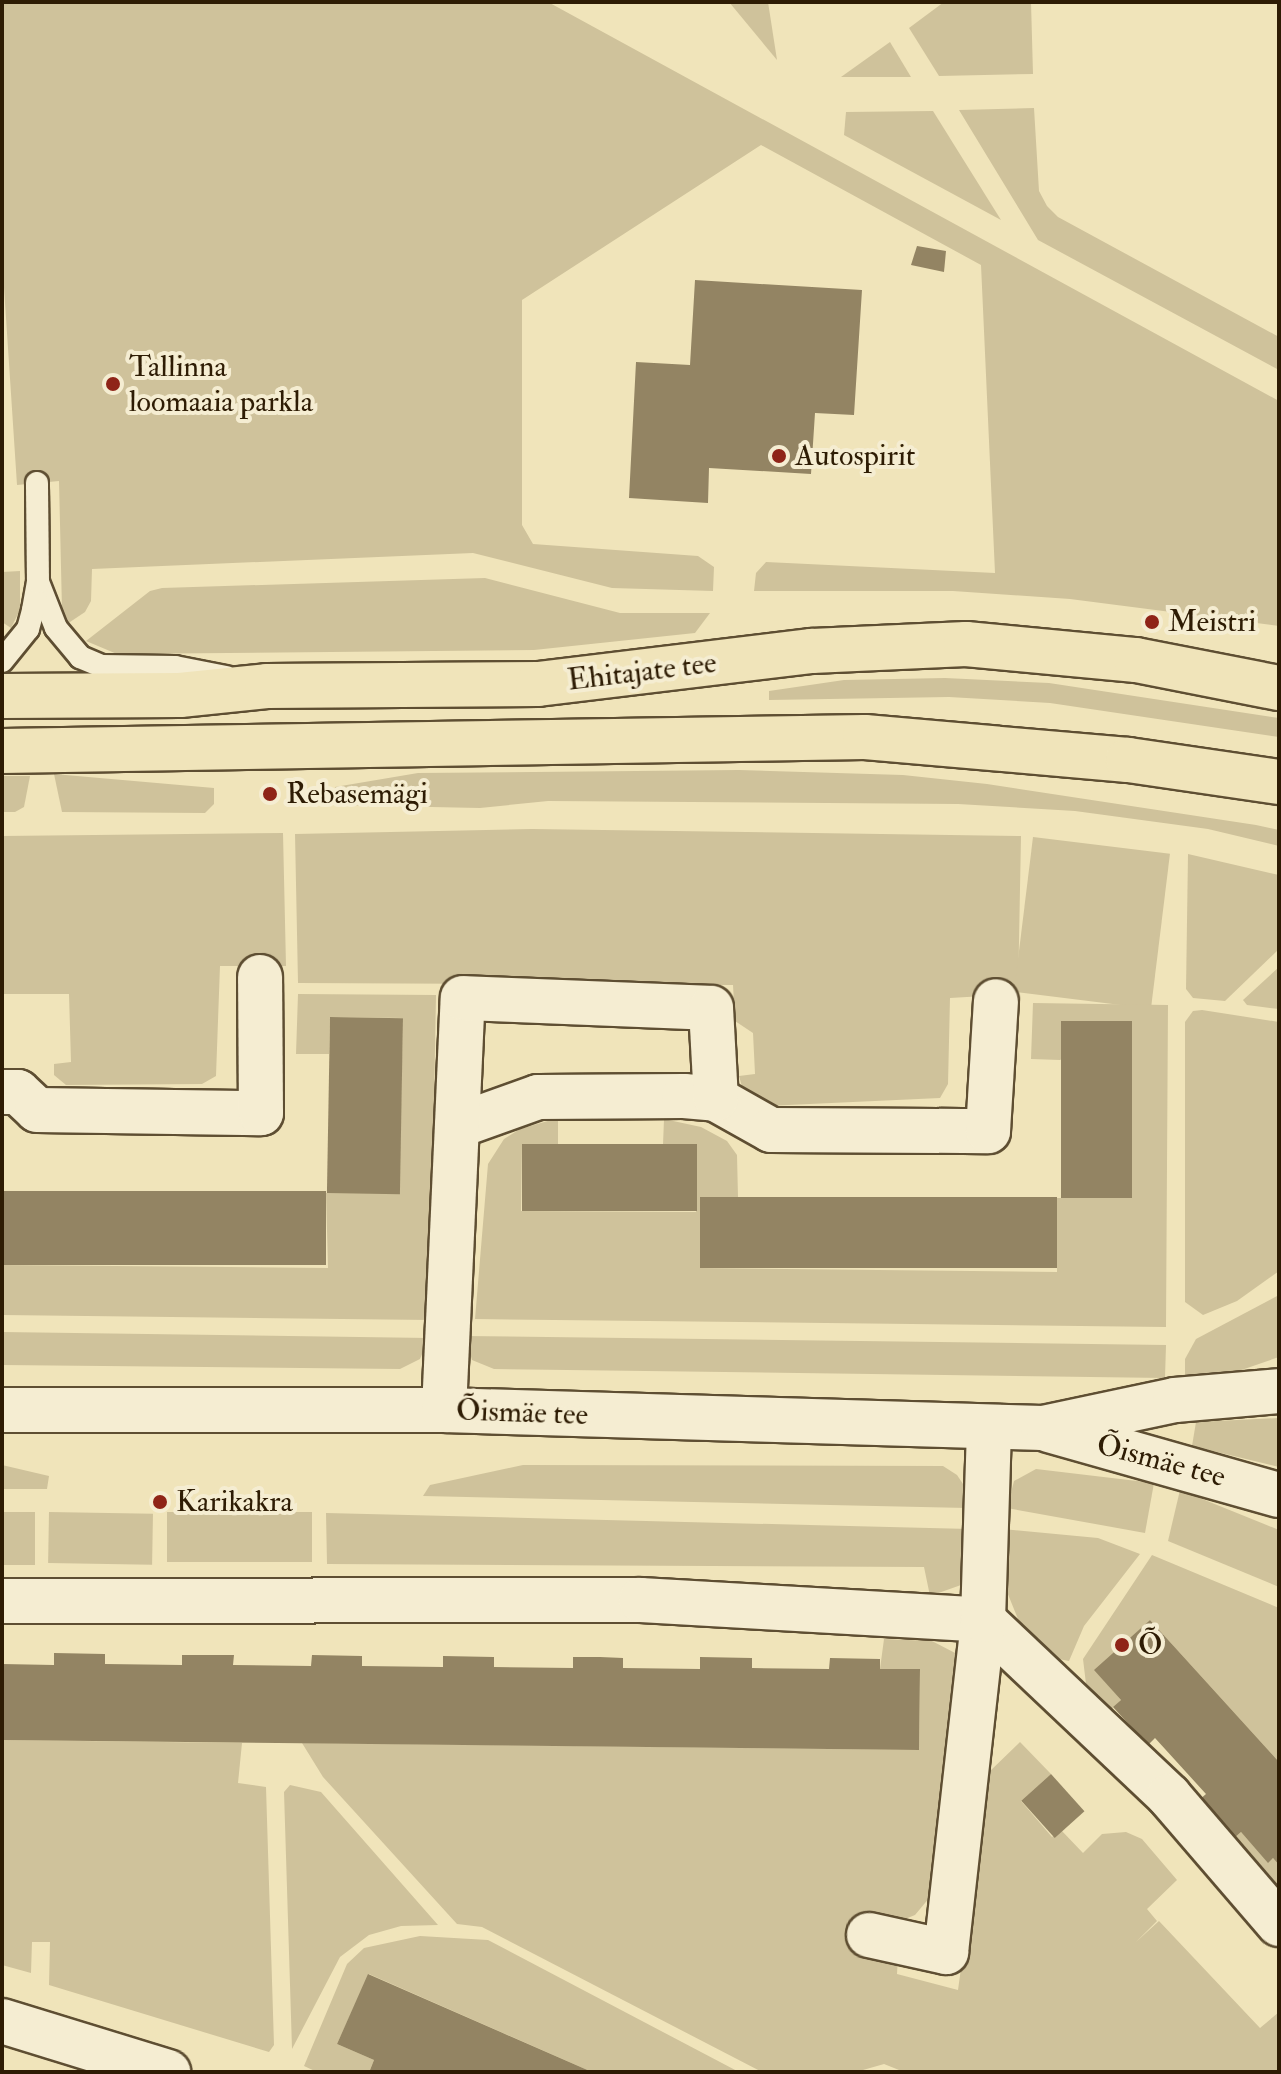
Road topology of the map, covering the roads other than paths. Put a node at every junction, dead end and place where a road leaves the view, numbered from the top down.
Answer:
1 (37, 483) dead end
2 (38, 582) junction
3 (2, 661) edge
4 (1279, 671) edge
5 (1214, 673) junction
6 (267, 686) junction
7 (1279, 688) edge
8 (2, 696) edge
9 (2, 751) edge
10 (1279, 752) edge
11 (1128, 760) junction
12 (1279, 782) edge
13 (1279, 813) edge
14 (260, 977) dead end
15 (996, 1001) dead end
16 (2, 1092) edge
17 (716, 1099) junction
18 (457, 1126) junction
19 (1279, 1391) edge
20 (2, 1410) edge
21 (444, 1410) junction
22 (989, 1427) junction
23 (1043, 1428) junction
24 (1279, 1495) edge
25 (2, 1601) edge
26 (983, 1620) junction
27 (1279, 1924) edge
28 (869, 1935) dead end
29 (2, 2021) edge
30 (168, 2072) edge

1 - 2 lane
2 - 3 lane
2 - 6 lane
4 - 5 main road
5 - 6 main road, Ehitajate tee
5 - 7 main road, Ehitajate tee
6 - 8 main road, Ehitajate tee
9 - 11 main road
10 - 11 main road
11 - 12 main road
11 - 13 main road
14 - 16 street
15 - 17 street
17 - 18 street
17 - 18 street
18 - 21 street
19 - 23 street, Õismäe tee
20 - 21 street, Õismäe tee
21 - 22 street, Õismäe tee
22 - 23 street, Õismäe tee
22 - 26 street
23 - 24 street, Õismäe tee
25 - 26 street
26 - 27 street
26 - 28 street
29 - 30 street

